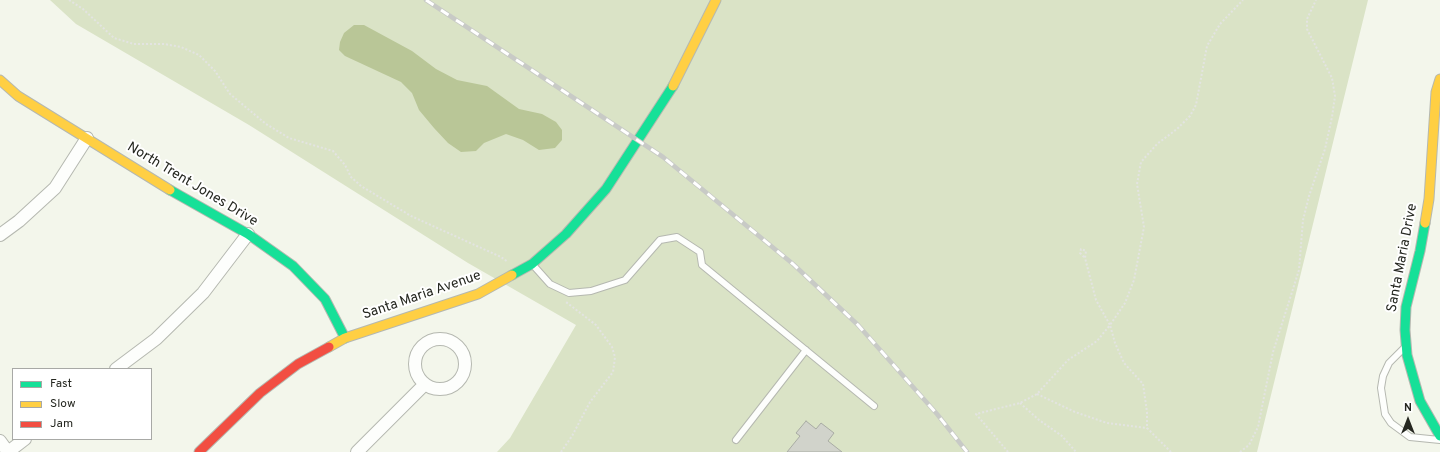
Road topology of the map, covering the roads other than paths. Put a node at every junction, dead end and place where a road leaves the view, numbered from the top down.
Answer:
1 (716, 0) edge
2 (1440, 79) edge
3 (0, 80) edge
4 (88, 138) junction
5 (248, 234) junction
6 (0, 235) edge
7 (532, 264) junction
8 (344, 338) junction
9 (1407, 345) junction
10 (806, 350) junction
11 (117, 368) edge
12 (425, 384) junction
13 (874, 406) dead end
14 (1440, 436) edge
15 (23, 440) edge
16 (736, 440) dead end
17 (1440, 440) edge
18 (0, 441) edge
19 (8, 452) edge
20 (200, 452) edge
21 (357, 452) edge

1 - 7 street, Santa Maria Avenue
2 - 9 street, Santa Maria Drive
3 - 4 street, North Trent Jones Drive
4 - 5 street, North Trent Jones Drive
4 - 6 street
5 - 8 street, North Trent Jones Drive
5 - 11 street
7 - 8 street, Santa Maria Avenue
7 - 10 lane
8 - 20 street, Santa Maria Avenue
9 - 14 street, Santa Maria Drive
9 - 17 lane
10 - 13 lane
10 - 16 lane
12 - 12 street
12 - 21 street
15 - 19 street
18 - 19 street

